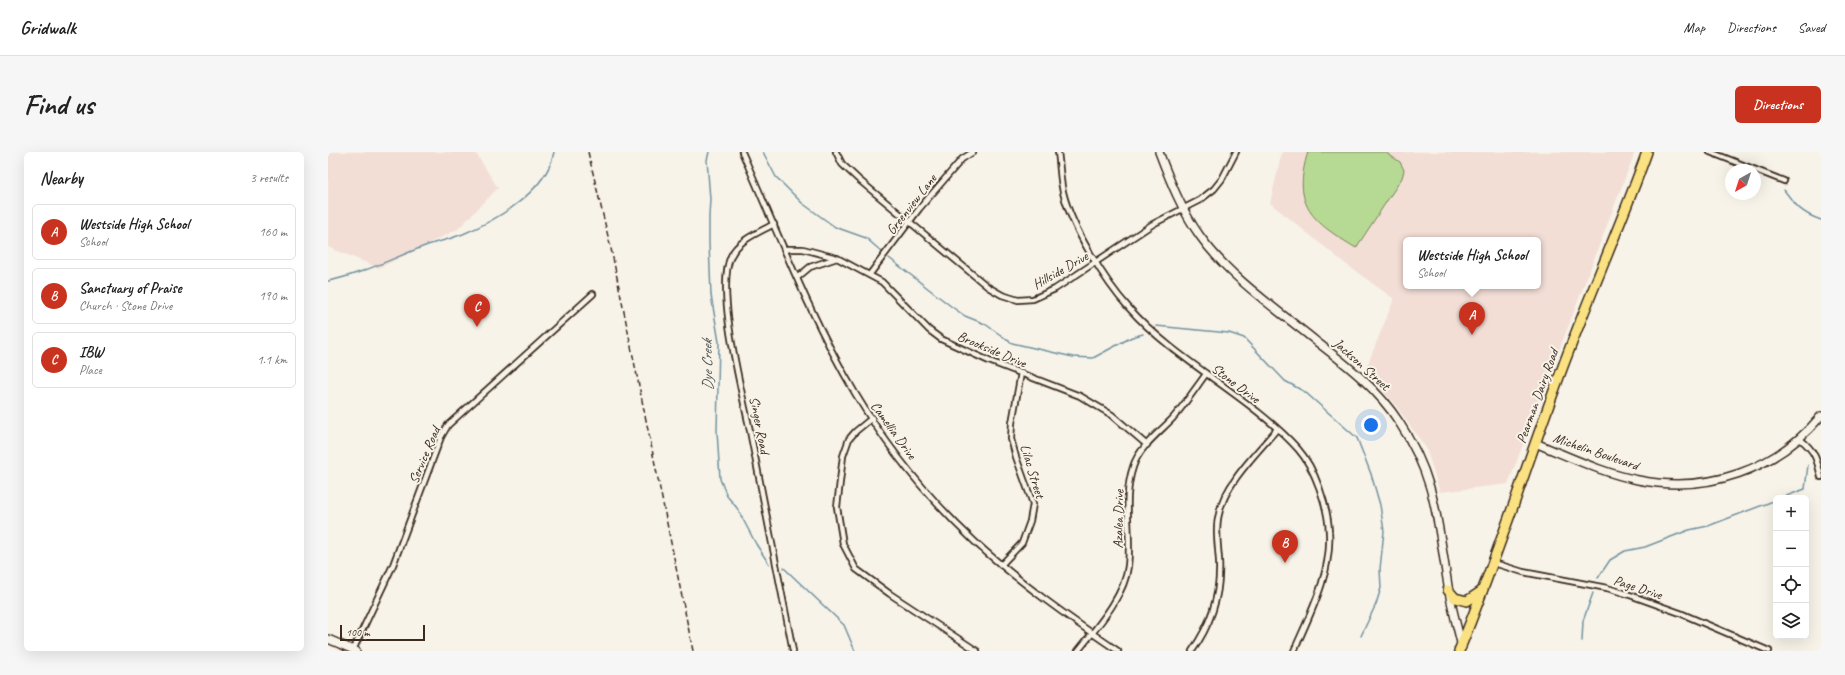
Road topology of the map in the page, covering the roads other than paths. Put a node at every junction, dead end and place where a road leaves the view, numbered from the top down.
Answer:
1 (742, 152) edge
2 (836, 152) edge
3 (973, 152) edge
4 (1058, 152) edge
5 (1159, 152) edge
6 (1236, 152) edge
7 (1647, 152) edge
8 (1710, 152) edge
9 (1784, 181) dead end
10 (1183, 208) junction
11 (910, 222) junction
12 (774, 224) junction
13 (785, 249) junction
14 (837, 258) junction
15 (1096, 262) junction
16 (870, 274) junction
17 (798, 277) junction
18 (593, 294) dead end
19 (1021, 373) junction
20 (1206, 374) junction
21 (1821, 416) edge
22 (872, 418) junction
23 (1277, 429) junction
24 (1800, 439) junction
25 (1535, 443) junction
26 (1148, 445) junction
27 (1821, 477) edge
28 (1494, 563) junction
29 (1001, 566) junction
30 (1448, 590) junction
31 (1483, 590) junction
32 (1092, 633) junction
33 (328, 639) edge
34 (1461, 649) edge
35 (354, 650) edge
36 (793, 651) edge
37 (977, 651) edge
38 (1078, 651) edge
39 (1118, 651) edge
40 (1192, 651) edge
41 (1294, 651) edge
42 (1769, 651) edge

1 - 12 street, Camellia Drive
2 - 11 street, Hillside Drive
3 - 11 street, Greenview Lane
4 - 15 street, Stone Drive
5 - 10 street, Jackson Street
6 - 10 street, Hillside Drive
7 - 25 highway, Pearman Dairy Road
8 - 9 street
10 - 15 street, Hillside Drive
10 - 30 street, Jackson Street
11 - 15 street, Hillside Drive
11 - 16 street, Greenview Lane
12 - 13 street, Camellia Drive
12 - 36 street, Singer Road
13 - 14 street, Brookside Drive
13 - 17 street, Camellia Drive
14 - 16 street, Brookside Drive
14 - 17 street
15 - 20 street, Stone Drive
16 - 19 street, Brookside Drive
17 - 22 street, Camellia Drive
18 - 35 street, Service Road
19 - 26 street, Brookside Drive
19 - 29 street, Lilac Street
20 - 23 street, Stone Drive
20 - 26 street, Azalea Drive
21 - 24 street, Michelin Boulevard
22 - 29 street, Camellia Drive
22 - 37 street
23 - 40 street
23 - 41 street, Stone Drive
24 - 25 street, Michelin Boulevard
24 - 27 street
25 - 28 highway, Pearman Dairy Road
26 - 32 street, Azalea Drive
28 - 31 highway, Pearman Dairy Road
28 - 42 street, Page Drive
29 - 32 street, Camellia Drive
30 - 31 highway
30 - 34 street, Jackson Street
31 - 34 highway, Pearman Dairy Road
32 - 38 street, Azalea Drive
32 - 39 street, Camellia Drive
33 - 35 street

